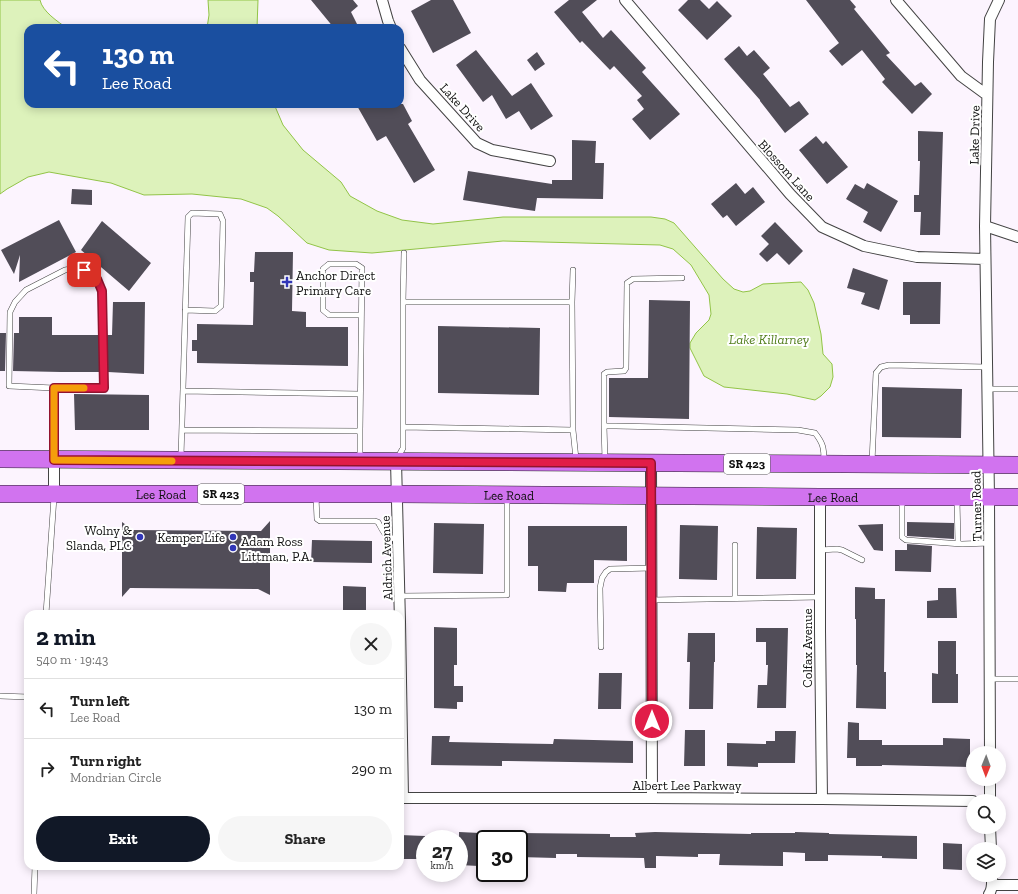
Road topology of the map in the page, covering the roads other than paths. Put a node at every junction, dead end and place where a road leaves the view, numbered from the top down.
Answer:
1 (382, 0) edge
2 (625, 0) edge
3 (896, 0) edge
4 (999, 0) edge
5 (389, 24) edge
6 (404, 54) edge
7 (987, 95) junction
8 (550, 161) dead end
9 (985, 226) junction
10 (1018, 237) edge
11 (404, 253) dead end
12 (985, 259) junction
13 (573, 270) dead end
14 (682, 278) dead end
15 (404, 302) junction
16 (572, 302) junction
17 (185, 310) junction
18 (361, 315) junction
19 (987, 367) junction
20 (54, 388) junction
21 (987, 389) junction
22 (1018, 389) edge
23 (183, 391) junction
24 (360, 394) junction
25 (604, 426) junction
26 (403, 427) junction
27 (182, 430) junction
28 (573, 430) junction
29 (360, 431) junction
30 (0, 459) edge
31 (54, 460) junction
32 (181, 460) junction
33 (360, 461) junction
34 (396, 462) junction
35 (577, 463) junction
36 (604, 463) junction
37 (651, 463) junction
38 (824, 464) junction
39 (872, 464) junction
40 (988, 465) junction
41 (1018, 465) edge
42 (0, 494) edge
43 (54, 494) junction
44 (316, 494) junction
45 (397, 494) junction
46 (507, 494) junction
47 (652, 495) junction
48 (820, 497) junction
49 (902, 497) junction
50 (957, 497) junction
51 (989, 497) junction
52 (1018, 497) edge
53 (398, 540) junction
54 (958, 543) junction
55 (990, 543) junction
56 (736, 545) dead end
57 (820, 550) junction
58 (862, 560) dead end
59 (652, 568) junction
60 (400, 596) junction
61 (820, 597) junction
62 (735, 598) junction
63 (651, 600) junction
64 (46, 610) edge
65 (400, 610) edge
66 (602, 647) dead end
67 (990, 679) junction
68 (1018, 679) edge
69 (0, 696) edge
70 (24, 696) edge
71 (990, 746) edge
72 (404, 798) edge
73 (652, 798) junction
74 (822, 799) junction
75 (966, 801) edge
76 (35, 870) edge
77 (991, 885) edge
78 (1018, 885) edge
79 (34, 894) edge

1 - 5 street
2 - 12 street, Blossom Lane
3 - 7 street, Lake Drive
4 - 7 street
6 - 8 street, Lake Drive
7 - 9 street, Lake Drive
9 - 10 street
9 - 12 street, Lake Drive
11 - 15 lane
12 - 19 street, Turner Road
13 - 16 lane
14 - 25 lane
15 - 16 lane
15 - 26 lane
16 - 28 lane
17 - 17 lane
17 - 23 lane
18 - 18 lane
18 - 24 lane
19 - 21 street, Turner Road
19 - 39 lane
20 - 20 lane
20 - 31 lane
21 - 22 lane
21 - 40 street, Turner Road
23 - 24 lane
23 - 27 lane
24 - 29 lane
25 - 36 lane
25 - 38 lane
26 - 28 lane
26 - 34 lane
27 - 29 lane
27 - 32 lane
28 - 35 lane
29 - 33 lane
30 - 31 main road, SR 423
31 - 32 main road, SR 423
31 - 43 street
32 - 33 main road, SR 423
33 - 34 main road, SR 423
34 - 35 main road, SR 423
34 - 45 street, Aldrich Avenue
35 - 36 main road, SR 423
36 - 37 main road, SR 423
37 - 38 main road, SR 423
37 - 47 street
38 - 39 main road, SR 423
39 - 40 main road, SR 423
40 - 41 main road, SR 423
40 - 51 street, Turner Road
42 - 43 main road, Lee Road / SR 423
43 - 44 main road, Lee Road / SR 423
43 - 64 lane
44 - 45 main road, Lee Road / SR 423
44 - 53 lane
45 - 46 main road, Lee Road / SR 423
45 - 53 street, Aldrich Avenue
46 - 47 main road, Lee Road / SR 423
46 - 60 lane
47 - 48 main road, Lee Road / SR 423
47 - 59 street
48 - 49 main road, Lee Road / SR 423
48 - 57 street, Colfax Avenue
49 - 50 main road, Lee Road / SR 423
49 - 54 lane
50 - 51 main road, Lee Road / SR 423
50 - 54 lane
51 - 52 main road, Lee Road / SR 423
51 - 55 street, Turner Road
53 - 60 street, Aldrich Avenue
54 - 55 lane
55 - 67 street, Turner Road
56 - 62 lane
57 - 58 lane
57 - 61 street, Colfax Avenue
59 - 63 street
59 - 66 lane
60 - 65 street, Aldrich Avenue
61 - 62 lane
61 - 74 street, Colfax Avenue
62 - 63 lane
63 - 73 street
67 - 68 lane
67 - 71 street, Turner Road
69 - 70 lane
72 - 73 street, Albert Lee Parkway
73 - 74 street, Albert Lee Parkway
74 - 75 street, Albert Lee Parkway
76 - 79 lane
77 - 78 street

